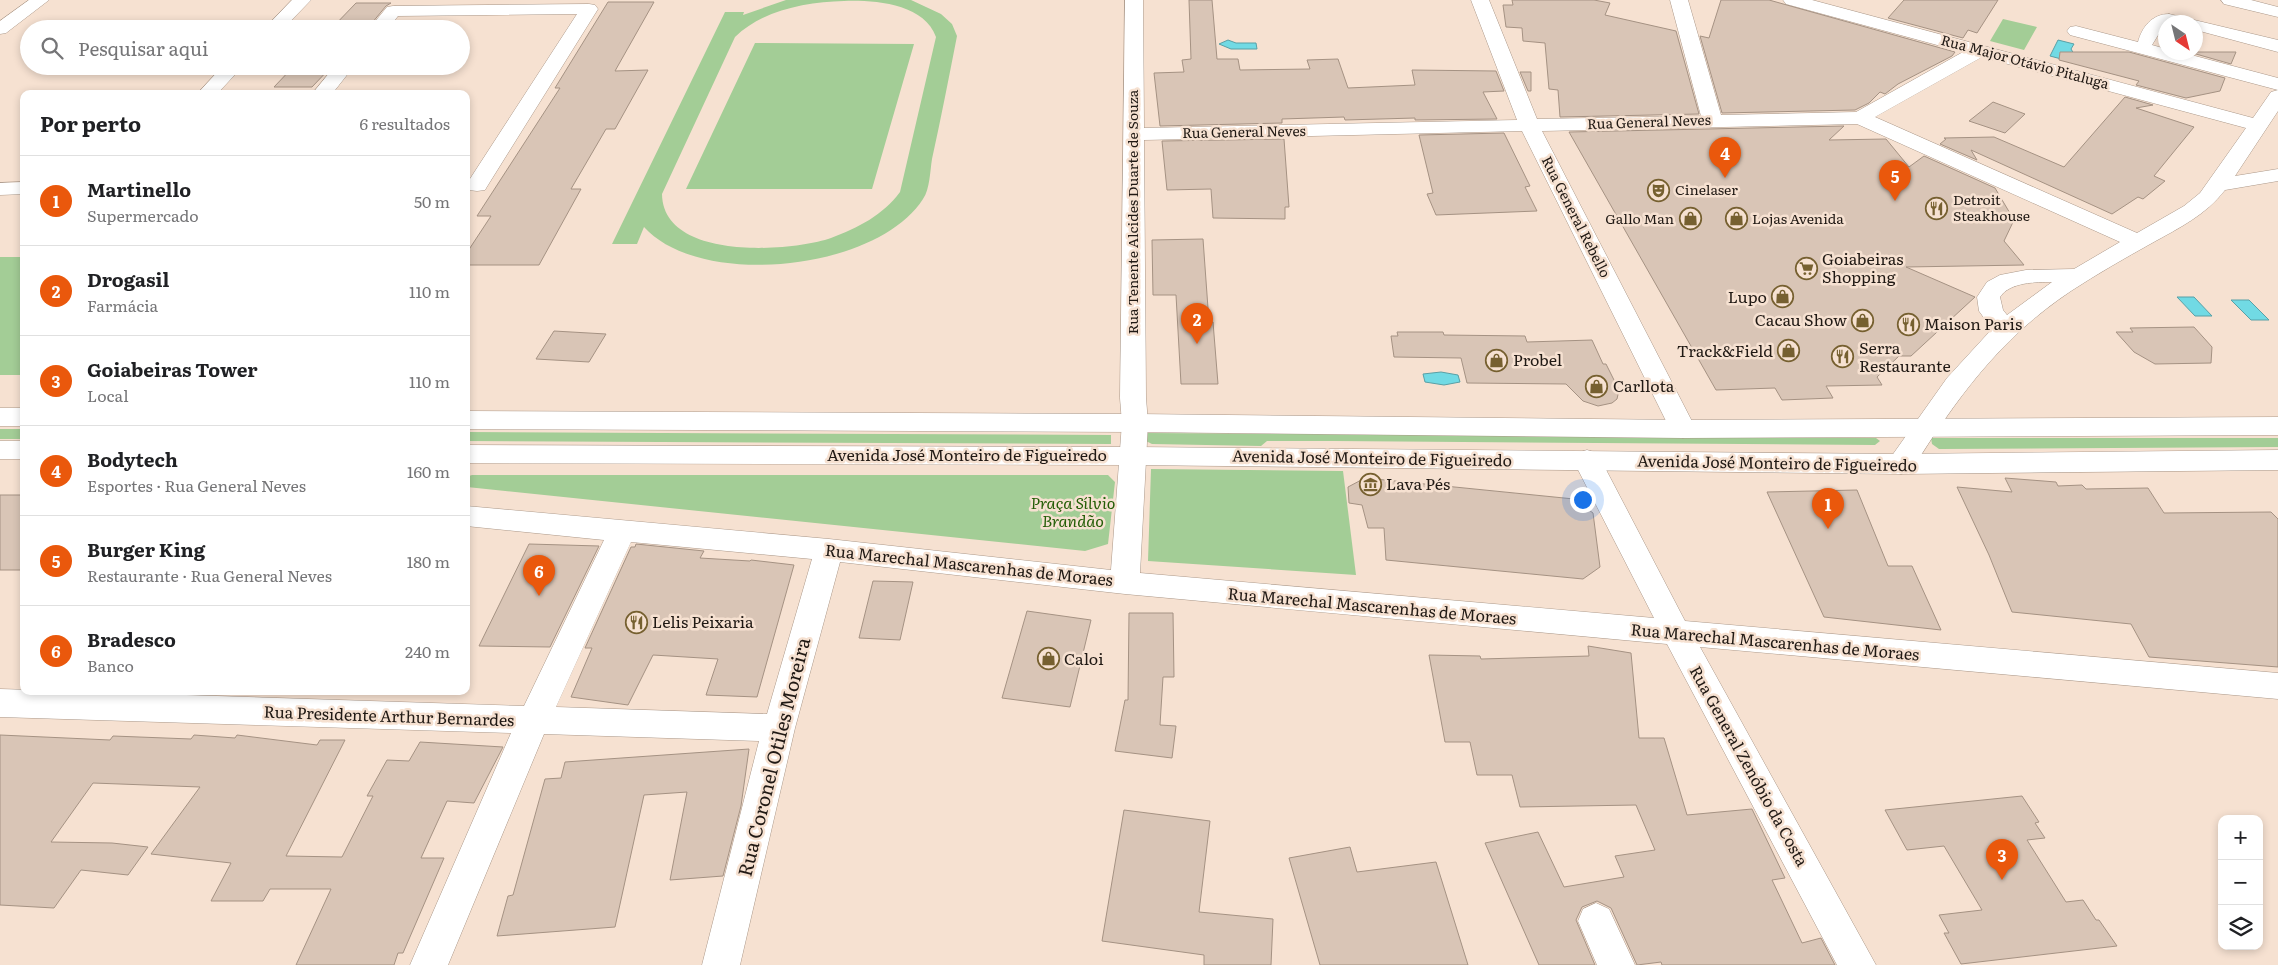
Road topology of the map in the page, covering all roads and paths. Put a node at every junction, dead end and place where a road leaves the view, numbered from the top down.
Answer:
1 (40, 0) edge
2 (302, 0) edge
3 (1134, 0) edge
4 (1480, 0) edge
5 (1679, 0) edge
6 (1792, 0) edge
7 (2230, 0) edge
8 (23, 12) junction
9 (2278, 12) edge
10 (0, 13) edge
11 (282, 20) edge
12 (386, 20) edge
13 (2158, 20) edge
14 (2203, 27) edge
15 (0, 29) edge
16 (2076, 31) dead end
17 (2147, 41) dead end
18 (2278, 46) edge
19 (1980, 50) junction
20 (225, 75) edge
21 (337, 75) edge
22 (2278, 84) edge
23 (210, 90) edge
24 (324, 90) edge
25 (2278, 96) edge
26 (1860, 118) junction
27 (1712, 120) junction
28 (2257, 125) junction
29 (1529, 126) junction
30 (1133, 134) junction
31 (2278, 176) edge
32 (477, 185) dead end
33 (2218, 185) junction
34 (0, 188) edge
35 (20, 188) edge
36 (2139, 242) junction
37 (2079, 276) junction
38 (2005, 330) junction
39 (0, 417) edge
40 (20, 418) edge
41 (470, 420) edge
42 (1135, 423) junction
43 (2278, 426) edge
44 (1924, 428) junction
45 (1683, 429) junction
46 (0, 450) edge
47 (20, 450) edge
48 (470, 454) edge
49 (1134, 456) junction
50 (1587, 460) junction
51 (2278, 460) edge
52 (1901, 464) junction
53 (470, 516) edge
54 (622, 531) junction
55 (829, 550) junction
56 (1125, 583) junction
57 (1677, 634) junction
58 (2278, 686) edge
59 (0, 703) edge
60 (533, 722) junction
61 (778, 728) junction
62 (1596, 921) dead end
63 (429, 965) edge
64 (721, 965) edge
65 (1616, 965) edge
66 (1858, 965) edge

1 - 8 street
2 - 11 street
3 - 30 street, Rua Tenente Alcides Duarte de Souza
4 - 29 street, Rua General Rebello
5 - 27 street
6 - 19 street, Rua Major Otávio Pitaluga
7 - 9 street
8 - 10 street
8 - 15 street
12 - 32 street
13 - 17 street
14 - 18 street
16 - 22 street
19 - 26 street
19 - 28 street, Rua Major Otávio Pitaluga
20 - 23 street
21 - 24 street
25 - 28 street
26 - 27 street, Rua General Neves
26 - 36 street, Rua General Neves
27 - 29 street, Rua General Neves
28 - 33 street
29 - 30 street, Rua General Neves
29 - 45 street, Rua General Rebello
30 - 42 street, Rua Tenente Alcides Duarte de Souza
31 - 33 street
33 - 36 street
34 - 35 street
36 - 37 street
37 - 38 street
37 - 38 street
38 - 44 street
39 - 40 street
41 - 42 street, Avenida José Monteiro de Figueiredo
42 - 45 street, Avenida José Monteiro de Figueiredo
42 - 49 street, Rua Tenente Alcides Duarte de Souza
43 - 44 street, Avenida José Monteiro de Figueiredo
44 - 45 street, Avenida José Monteiro de Figueiredo
44 - 52 street
46 - 47 street
48 - 49 street, Avenida José Monteiro de Figueiredo
49 - 50 street, Avenida José Monteiro de Figueiredo
49 - 56 street, Rua Tenente Alcides Duarte de Souza
50 - 52 street, Avenida José Monteiro de Figueiredo
50 - 57 street, Rua General Zenóbio da Costa
51 - 52 street, Avenida José Monteiro de Figueiredo
53 - 54 street, Rua Marechal Mascarenhas de Moraes
54 - 55 street, Rua Marechal Mascarenhas de Moraes
54 - 60 street
55 - 56 street, Rua Marechal Mascarenhas de Moraes
55 - 61 street, Rua Coronel Otiles Moreira
56 - 57 street, Rua Marechal Mascarenhas de Moraes
57 - 58 street, Rua Marechal Mascarenhas de Moraes
57 - 66 street, Rua General Zenóbio da Costa
59 - 60 street, Rua Presidente Arthur Bernardes
60 - 61 street, Rua Presidente Arthur Bernardes
60 - 63 street
61 - 64 street, Rua Coronel Otiles Moreira
62 - 65 street

